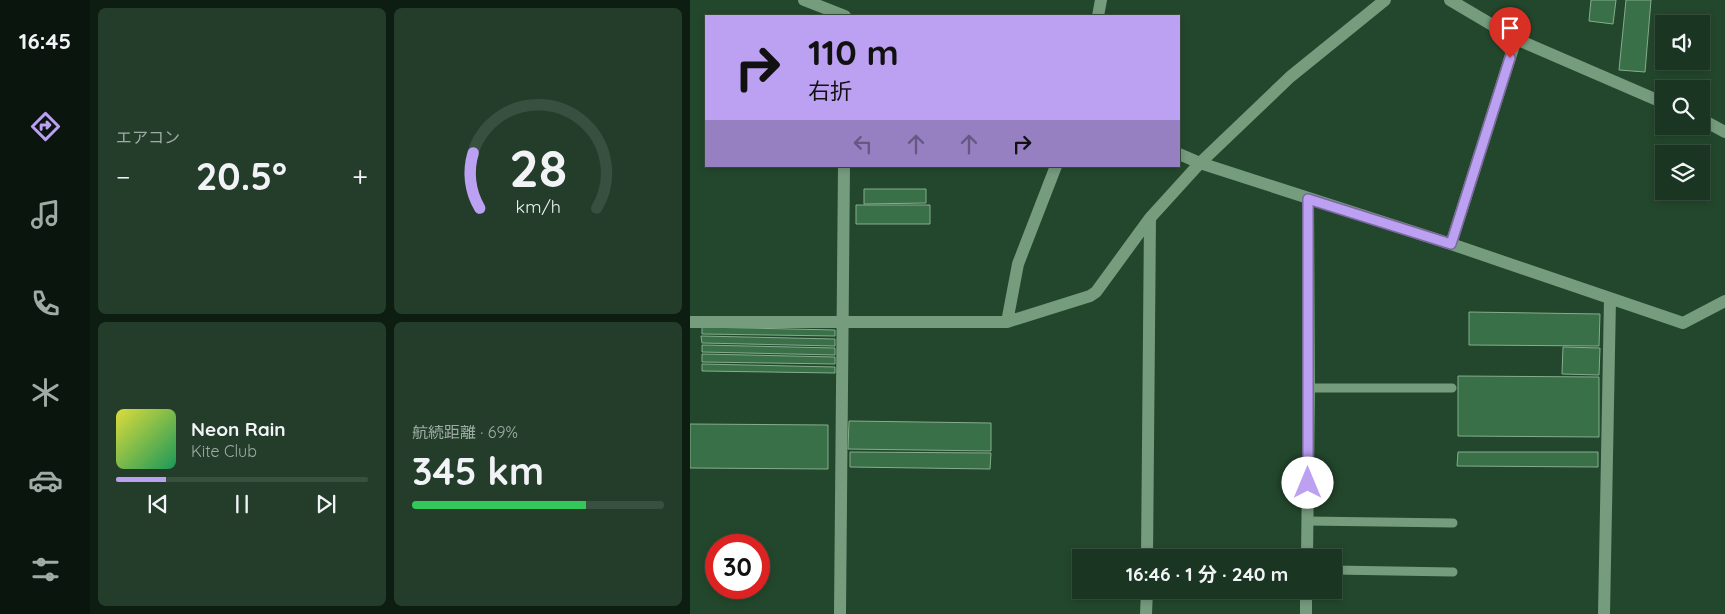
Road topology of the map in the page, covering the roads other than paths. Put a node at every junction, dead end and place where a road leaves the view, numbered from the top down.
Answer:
1 (804, 0) edge
2 (1101, 0) edge
3 (1386, 0) edge
4 (1450, 0) edge
5 (842, 15) edge
6 (1098, 15) edge
7 (1516, 39) junction
8 (1655, 99) edge
9 (1710, 124) edge
10 (1725, 132) edge
11 (1180, 154) edge
12 (1200, 163) junction
13 (844, 167) edge
14 (1056, 167) edge
15 (1308, 199) junction
16 (1150, 218) junction
17 (1451, 244) junction
18 (1610, 298) junction
19 (1725, 301) edge
20 (690, 322) edge
21 (844, 322) junction
22 (1007, 322) junction
23 (1309, 388) junction
24 (1452, 388) dead end
25 (1307, 522) junction
26 (1453, 523) dead end
27 (1147, 549) edge
28 (1307, 549) edge
29 (1342, 570) edge
30 (1453, 572) dead end
31 (1147, 599) edge
32 (1306, 599) edge
33 (840, 614) edge
34 (1146, 614) edge
35 (1306, 614) edge
36 (1604, 614) edge

1 - 5 street
2 - 6 street
3 - 12 street
4 - 7 street
7 - 8 street
7 - 17 street
9 - 10 street
11 - 12 street
12 - 15 street
12 - 16 street
13 - 21 street
14 - 22 street
15 - 17 street
15 - 23 street
16 - 22 street
16 - 27 street
17 - 18 street
18 - 19 street
18 - 36 street
20 - 21 street
21 - 22 street
21 - 33 street
23 - 24 lane
23 - 25 street
25 - 26 lane
25 - 28 street
29 - 30 lane
31 - 34 street
32 - 35 street

